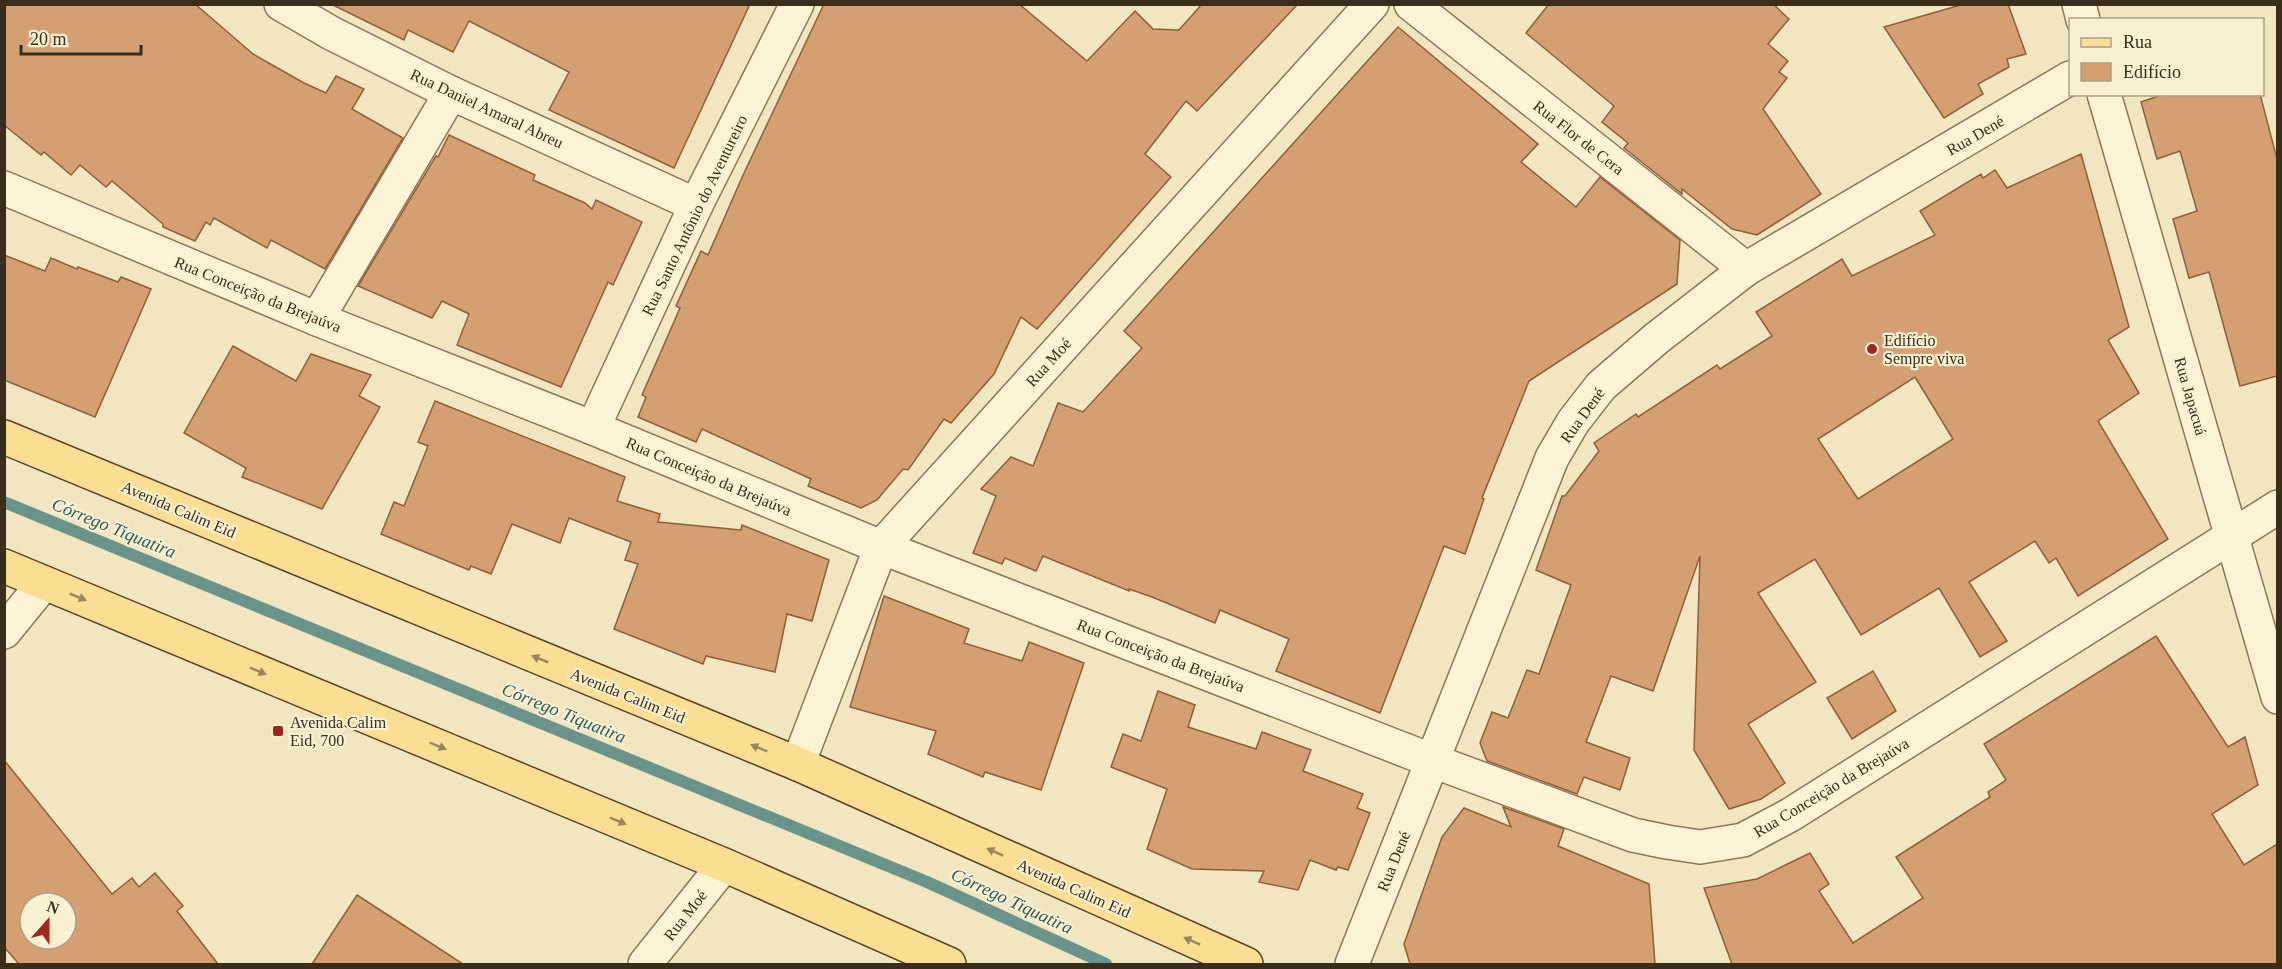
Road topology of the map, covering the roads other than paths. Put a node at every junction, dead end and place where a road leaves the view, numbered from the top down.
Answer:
1 (281, 4) edge
2 (797, 4) edge
3 (1372, 4) edge
4 (1411, 4) edge
5 (2069, 79) edge
6 (451, 93) junction
7 (2105, 96) edge
8 (4, 188) edge
9 (696, 206) junction
10 (1746, 269) junction
11 (317, 319) junction
12 (593, 428) junction
13 (4, 437) edge
14 (2277, 507) edge
15 (2231, 535) junction
16 (881, 547) junction
17 (4, 566) edge
18 (44, 583) junction
19 (4, 632) edge
20 (2277, 697) edge
21 (1433, 761) junction
22 (798, 764) junction
23 (724, 866) junction
24 (645, 964) edge
25 (950, 964) edge
26 (1246, 964) edge
27 (1352, 964) edge

1 - 6 street, Rua Daniel Amaral Abreu
2 - 9 street, Rua Santo Antônio do Aventureiro
3 - 16 street, Rua Moé
4 - 10 street, Rua Flor de Cera
5 - 10 street, Rua Dené
6 - 9 street, Rua Daniel Amaral Abreu
6 - 11 street
7 - 15 street, Rua Japacuá
8 - 11 street, Rua Conceição da Brejaúva
9 - 12 street, Rua Santo Antônio do Aventureiro
10 - 21 street, Rua Dené
11 - 12 street, Rua Conceição da Brejaúva
12 - 16 street, Rua Conceição da Brejaúva
22 -> 13 main road, Avenida Calim Eid
14 - 15 street, Rua Conceição da Brejaúva
15 - 20 street, Rua Japacuá
15 - 21 street, Rua Conceição da Brejaúva
16 - 21 street, Rua Conceição da Brejaúva
16 - 22 street, Rua Moé
17 - 18 main road
18 - 19 street
18 -> 23 main road
21 - 27 street, Rua Dené
26 -> 22 main road, Avenida Calim Eid
23 - 24 street, Rua Moé
23 - 25 main road

